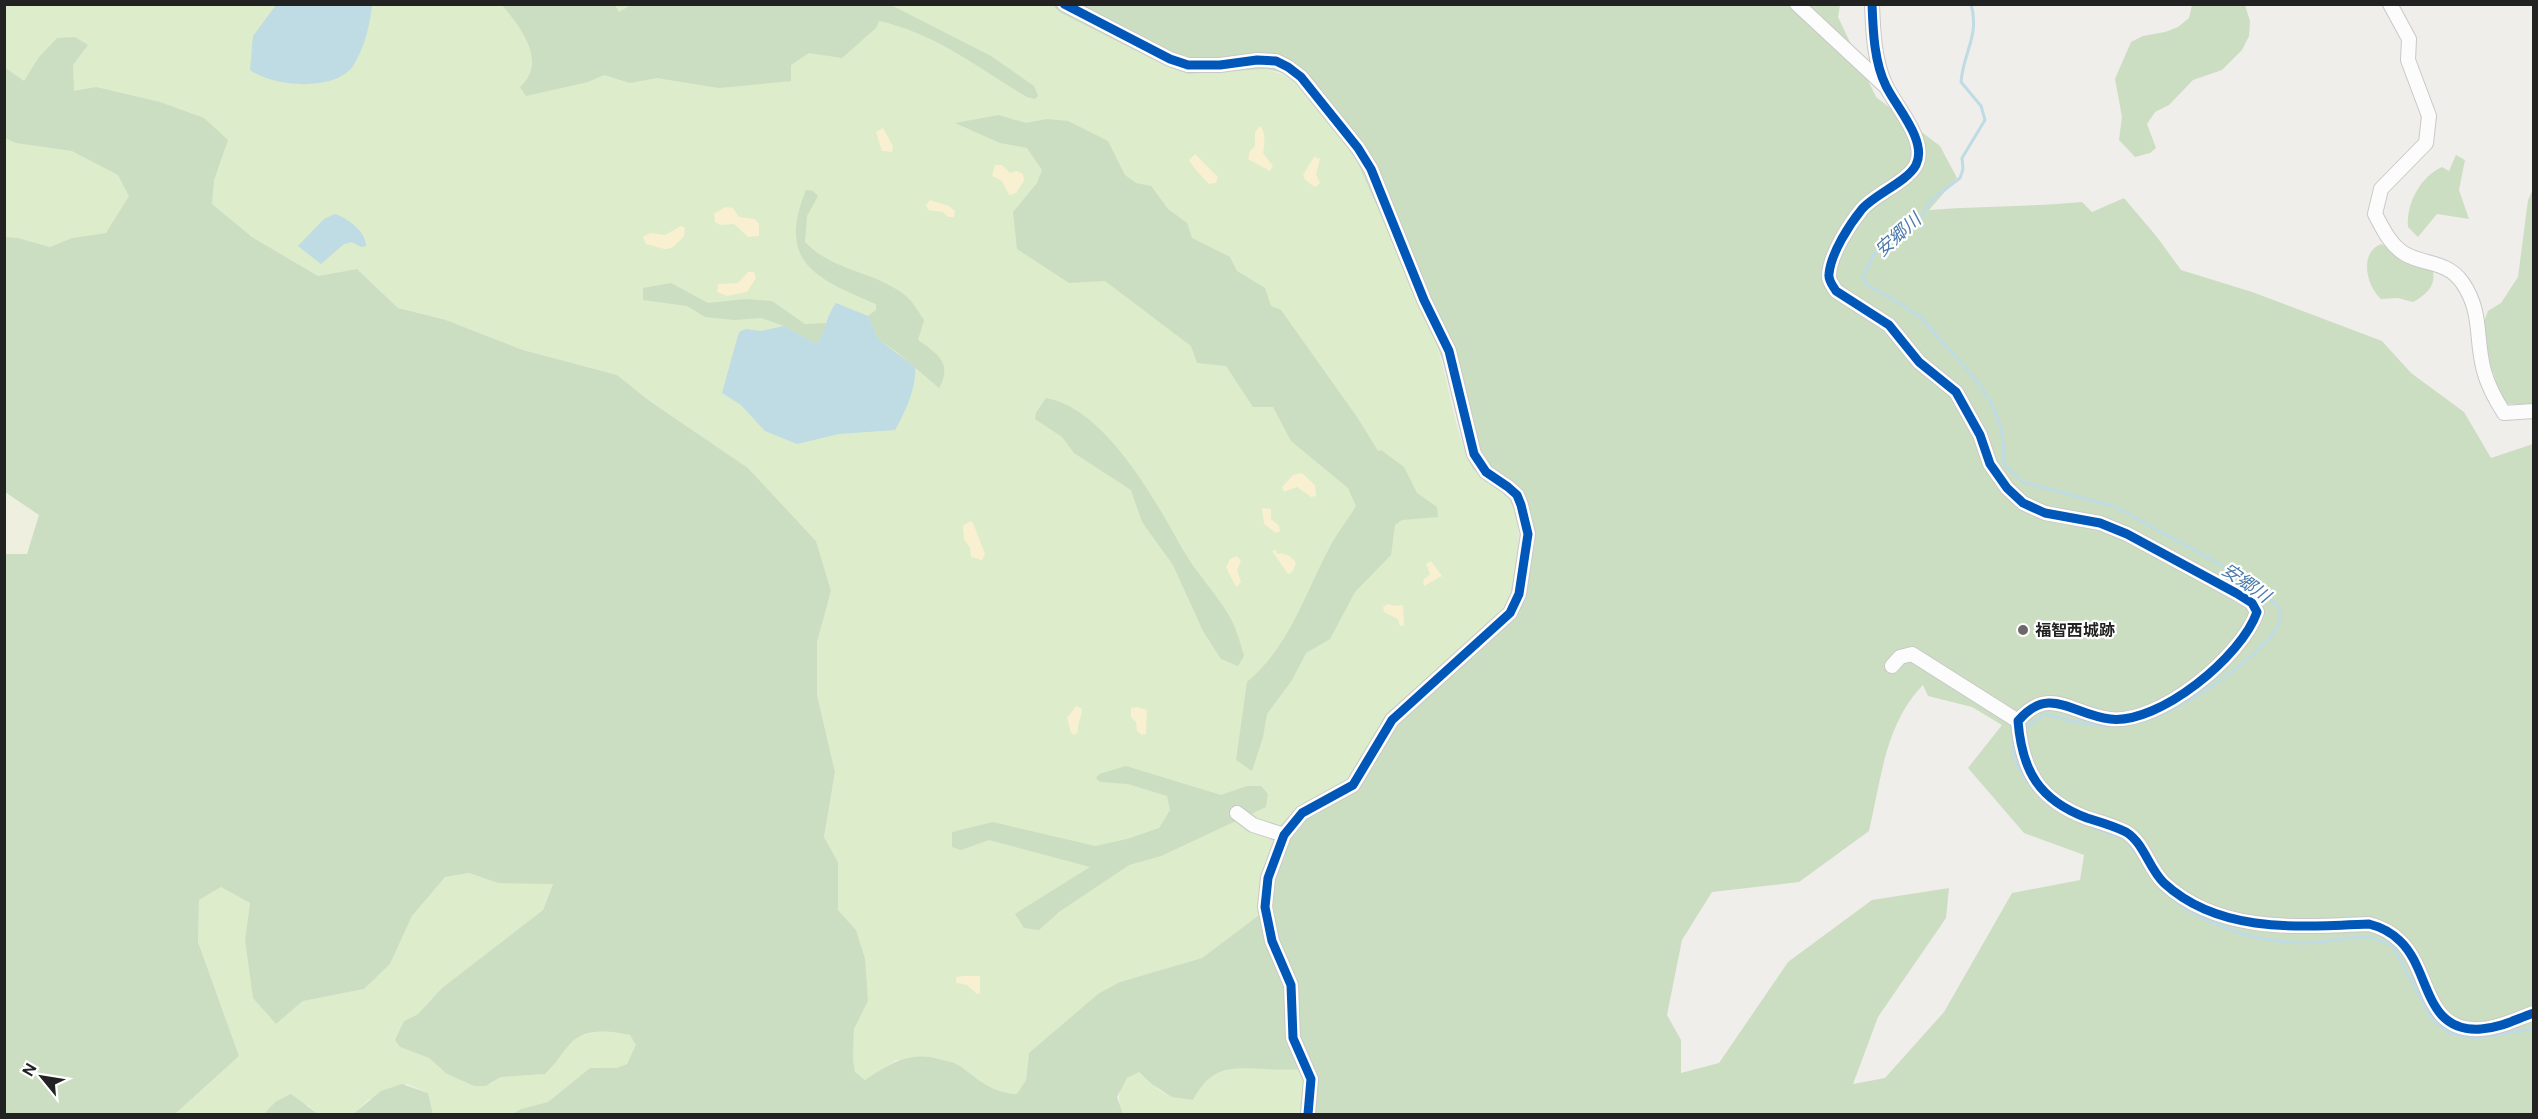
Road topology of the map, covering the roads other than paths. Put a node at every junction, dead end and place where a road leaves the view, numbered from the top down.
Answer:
1 (1064, 4) edge
2 (1797, 4) edge
3 (1872, 4) edge
4 (2390, 4) edge
5 (1885, 86) junction
6 (2534, 411) edge
7 (1892, 666) dead end
8 (2019, 729) junction
9 (1237, 813) dead end
10 (1284, 835) junction
11 (2534, 1013) edge
12 (1308, 1114) edge

1 - 10 street
2 - 5 street
3 - 5 street
4 - 6 street
5 - 8 street
7 - 8 street
8 - 11 street
9 - 10 street
10 - 12 street

